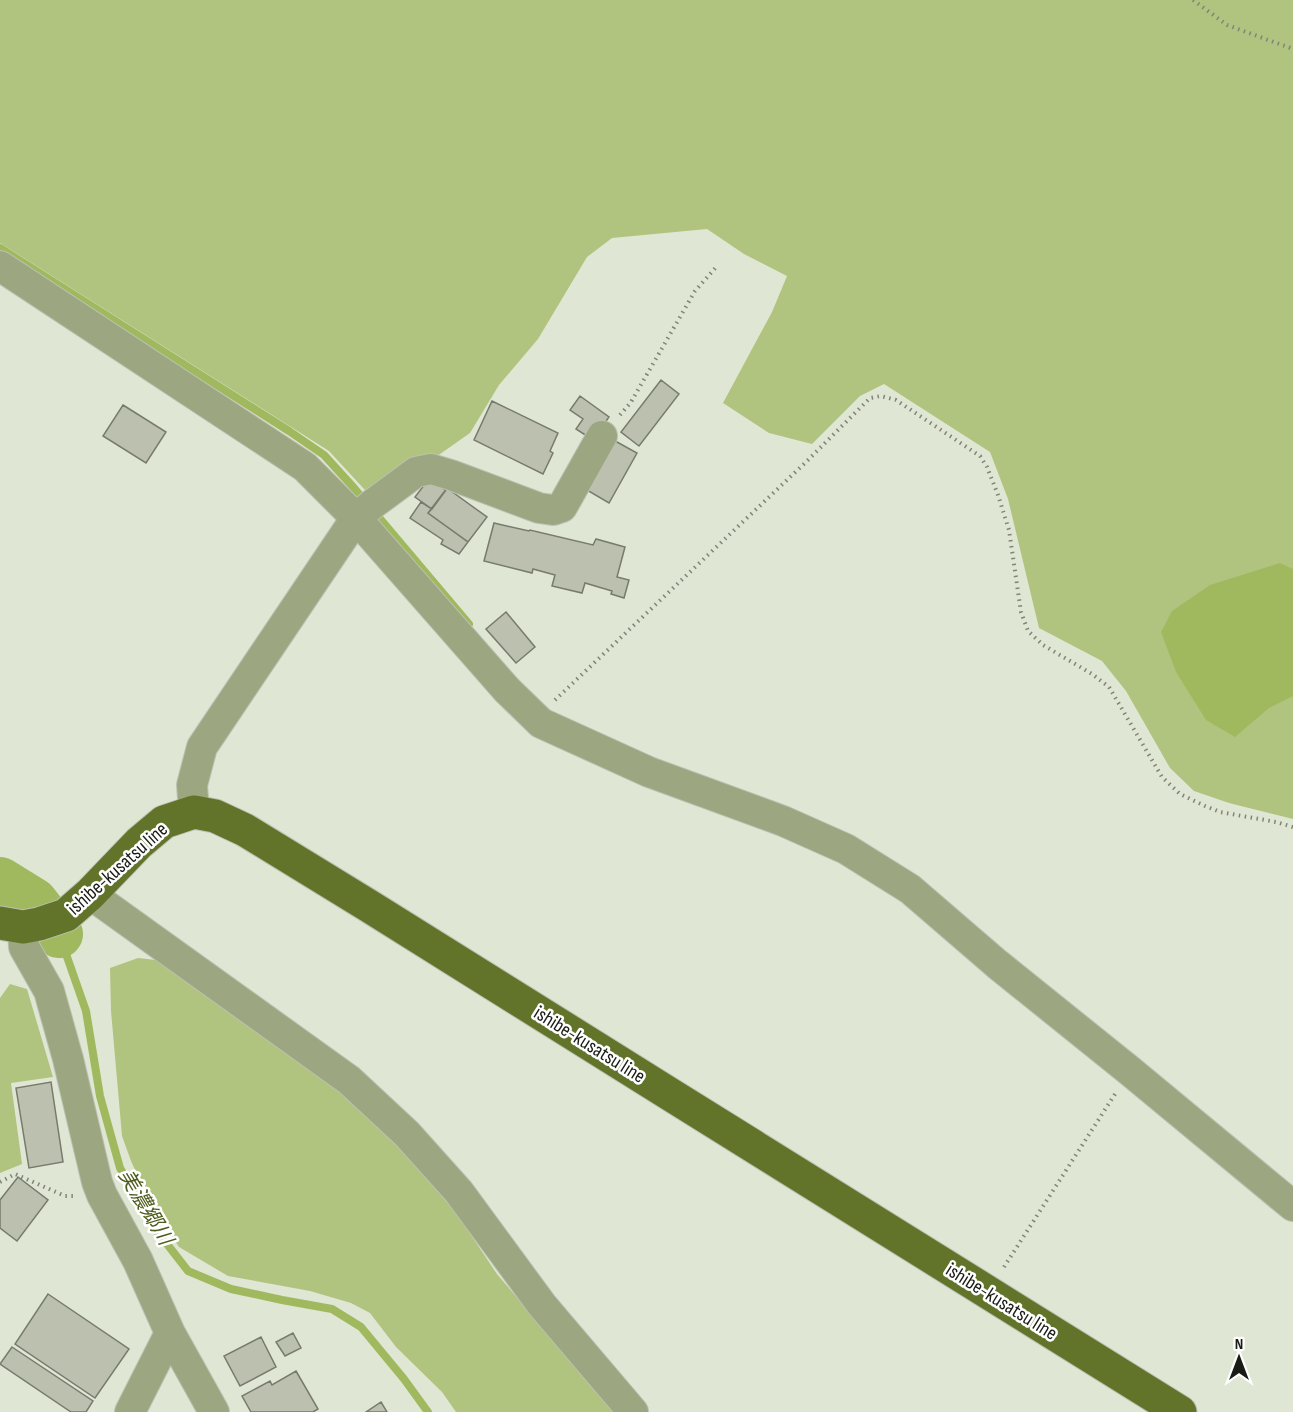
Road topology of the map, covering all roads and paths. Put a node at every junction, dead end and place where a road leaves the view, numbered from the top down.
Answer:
1 (1192, 0) edge
2 (1293, 49) edge
3 (718, 265) dead end
4 (0, 266) edge
5 (602, 436) joint
6 (365, 510) junction
7 (550, 704) dead end
8 (194, 812) junction
9 (1293, 828) edge
10 (81, 901) junction
11 (17, 926) edge
12 (1130, 1071) junction
13 (0, 1182) edge
14 (1285, 1188) edge
15 (102, 1195) junction
16 (988, 1292) junction
17 (170, 1333) junction
18 (130, 1412) edge
19 (214, 1412) edge
20 (633, 1412) edge
21 (1180, 1412) edge

1 - 2 path
3 - 5 path
4 - 6 street
5 - 6 street
6 - 8 street
6 - 12 street
7 - 9 path
8 - 10 main road, ishibe-kusatsu line
8 - 16 main road, ishibe-kusatsu line
10 - 11 main road, ishibe-kusatsu line
10 - 20 street
11 - 15 street
12 - 14 street
12 - 16 path
13 - 15 path
15 - 17 street
16 - 21 main road, ishibe-kusatsu line
17 - 18 street
17 - 19 street

